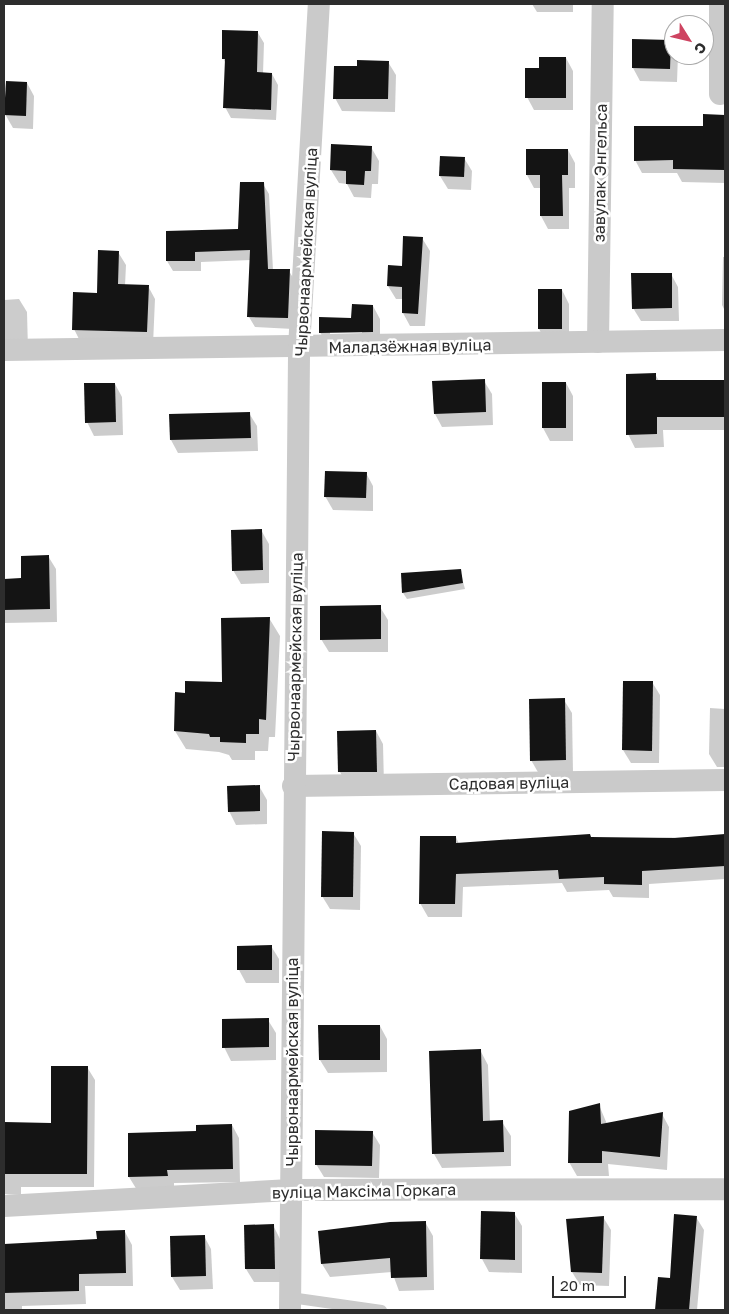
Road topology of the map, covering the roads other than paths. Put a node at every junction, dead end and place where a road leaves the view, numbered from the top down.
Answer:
1 (319, 4) edge
2 (603, 4) edge
3 (720, 4) edge
4 (720, 94) dead end
5 (725, 340) edge
6 (598, 342) junction
7 (300, 348) junction
8 (4, 350) edge
9 (725, 780) edge
10 (293, 786) junction
11 (725, 1189) edge
12 (291, 1190) junction
13 (4, 1206) edge
14 (290, 1304) edge
15 (381, 1310) edge

1 - 7 street, Чырвонаармейская вуліца
2 - 6 street, завулак Энгельса
3 - 4 street
5 - 6 street, Маладзёжная вуліца
6 - 7 street, Маладзёжная вуліца
7 - 8 street, Маладзёжная вуліца
7 - 10 street, Чырвонаармейская вуліца
9 - 10 street, Садовая вуліца
10 - 12 street, Чырвонаармейская вуліца
11 - 12 street, вуліца Максіма Горкага
12 - 13 street, вуліца Максіма Горкага
12 - 14 street, Чырвонаармейская вуліца
14 - 15 lane

